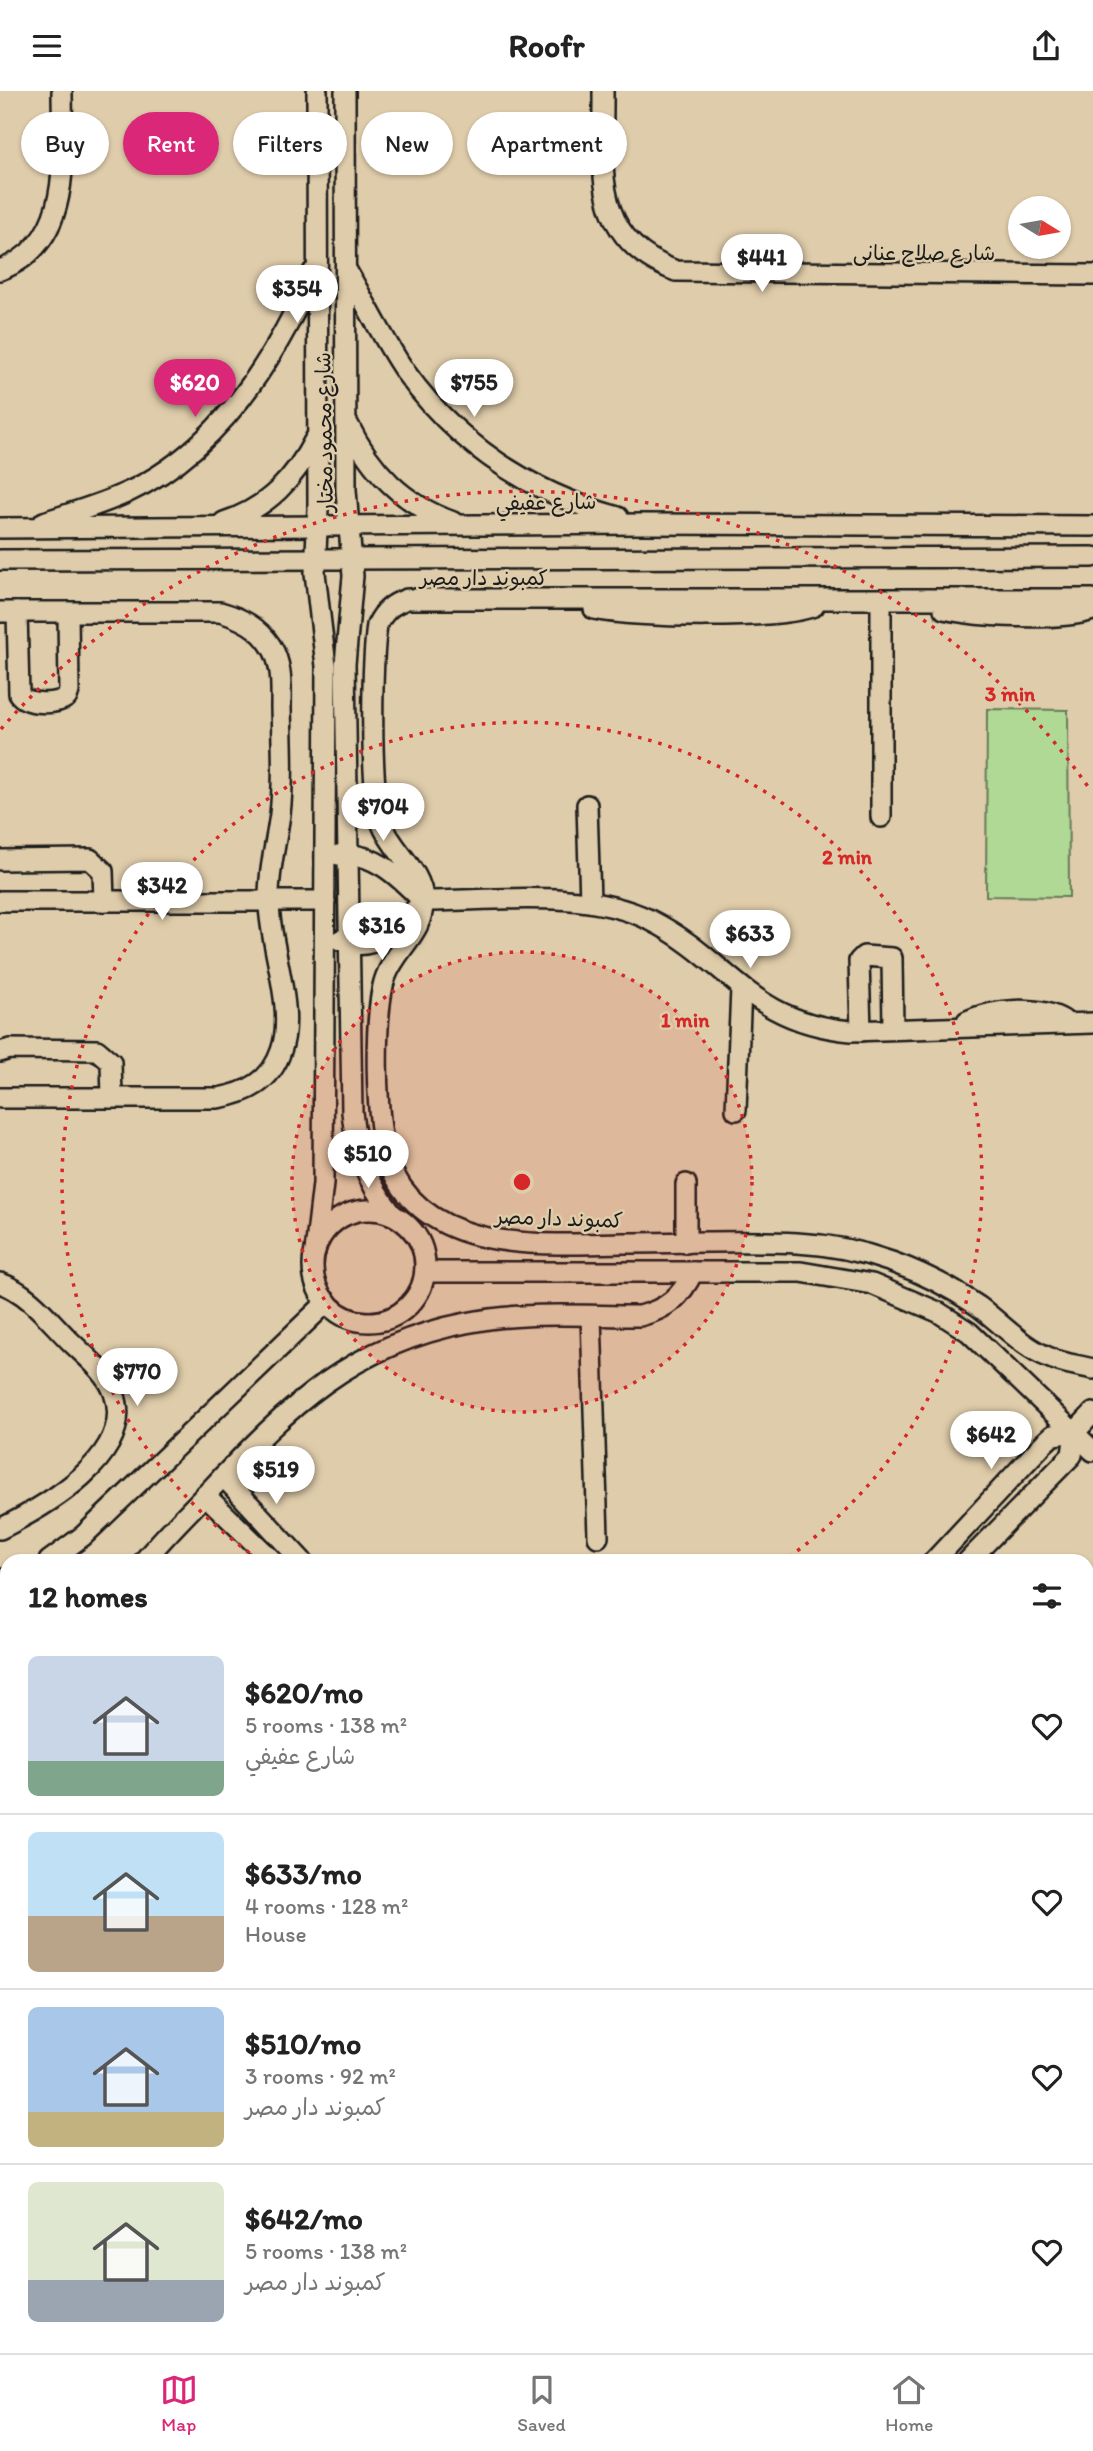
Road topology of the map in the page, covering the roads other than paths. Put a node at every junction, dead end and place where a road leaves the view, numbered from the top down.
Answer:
1 (62, 91) edge
2 (317, 91) edge
3 (345, 91) edge
4 (603, 91) edge
5 (317, 261) junction
6 (346, 268) junction
7 (0, 270) edge
8 (1093, 275) edge
9 (346, 421) junction
10 (316, 438) junction
11 (642, 524) junction
12 (211, 526) junction
13 (317, 526) junction
14 (464, 526) junction
15 (1093, 526) edge
16 (348, 527) junction
17 (960, 527) junction
18 (0, 528) edge
19 (29, 528) junction
20 (1093, 557) edge
21 (961, 558) junction
22 (0, 560) edge
23 (314, 561) junction
24 (353, 562) junction
25 (881, 599) junction
26 (1093, 599) edge
27 (917, 600) junction
28 (1093, 610) edge
29 (9, 612) edge
30 (68, 612) junction
31 (587, 805) dead end
32 (881, 817) dead end
33 (349, 853) junction
34 (0, 860) edge
35 (325, 860) junction
36 (0, 901) edge
37 (104, 901) junction
38 (268, 901) junction
39 (325, 901) junction
40 (423, 901) junction
41 (590, 901) junction
42 (325, 931) junction
43 (351, 945) junction
44 (741, 988) junction
45 (1093, 1023) edge
46 (893, 1029) junction
47 (861, 1031) junction
48 (0, 1052) edge
49 (0, 1098) edge
50 (112, 1098) junction
51 (736, 1110) dead end
52 (686, 1184) dead end
53 (392, 1214) junction
54 (686, 1243) junction
55 (315, 1252) junction
56 (425, 1272) junction
57 (693, 1272) junction
58 (0, 1283) edge
59 (327, 1303) junction
60 (591, 1316) junction
61 (1093, 1370) edge
62 (1093, 1413) edge
63 (1075, 1432) junction
64 (1093, 1451) edge
65 (223, 1476) junction
66 (205, 1495) junction
67 (0, 1529) edge
68 (83, 1536) junction
69 (598, 1537) dead end
70 (59, 1554) edge
71 (75, 1554) edge
72 (150, 1554) edge
73 (266, 1554) edge
74 (295, 1554) edge
75 (941, 1554) edge
76 (975, 1554) edge

1 - 7 street
2 - 5 street, شارع محمود مختار
3 - 6 street, شارع محمود مختار
4 - 8 street, شارع صلاح عنانى
5 - 10 street, شارع محمود مختار
5 - 19 street
6 - 9 street, شارع محمود مختار
6 - 11 street
9 - 14 street
9 - 16 street, شارع محمود مختار
10 - 12 street
10 - 13 street, شارع محمود مختار
11 - 14 street, شارع عفيفي
11 - 17 street, شارع عفيفي
12 - 13 street, شارع عفيفي
12 - 19 street, شارع عفيفي
13 - 16 street, شارع عفيفي
13 - 23 street, شارع محمود مختار
14 - 16 street, شارع عفيفي
15 - 17 street, شارع عفيفي
16 - 24 street, شارع محمود مختار
17 - 21 street
18 - 19 street, شارع عفيفي
20 - 21 street
21 - 24 street
22 - 23 street
23 - 24 street
23 - 35 street, شارع محمود مختار
24 - 33 street, شارع محمود مختار
25 - 27 street, كمبوند دار مصر
25 - 32 street
25 - 40 street, كمبوند دار مصر
26 - 27 street, كمبوند دار مصر
27 - 28 street
29 - 30 street
29 - 30 street
30 - 38 street
31 - 41 street
33 - 35 street
33 - 40 street
33 - 43 street, شارع محمود مختار
34 - 37 street
35 - 39 street, شارع محمود مختار
36 - 37 street
37 - 38 street
38 - 39 street
38 - 50 street
39 - 42 street, شارع محمود مختار
40 - 41 street
40 - 43 street
40 - 54 street, كمبوند دار مصر
41 - 44 street
42 - 43 street
42 - 55 street, شارع محمود مختار
43 - 53 street, شارع محمود مختار
44 - 47 street
44 - 51 street
45 - 46 street
46 - 47 street
46 - 47 street
48 - 50 street
49 - 50 street
52 - 54 street
53 - 55 street
53 - 56 street
54 - 61 street, كمبوند دار مصر
55 - 59 street
56 - 57 street
56 - 59 street
57 - 60 street
57 - 63 street
58 - 67 street
59 - 68 street
60 - 65 street
60 - 69 street
62 - 63 street
63 - 64 street
63 - 75 street
63 - 76 street
65 - 66 street
65 - 74 street
66 - 72 street
66 - 73 street
68 - 70 street
68 - 71 street

